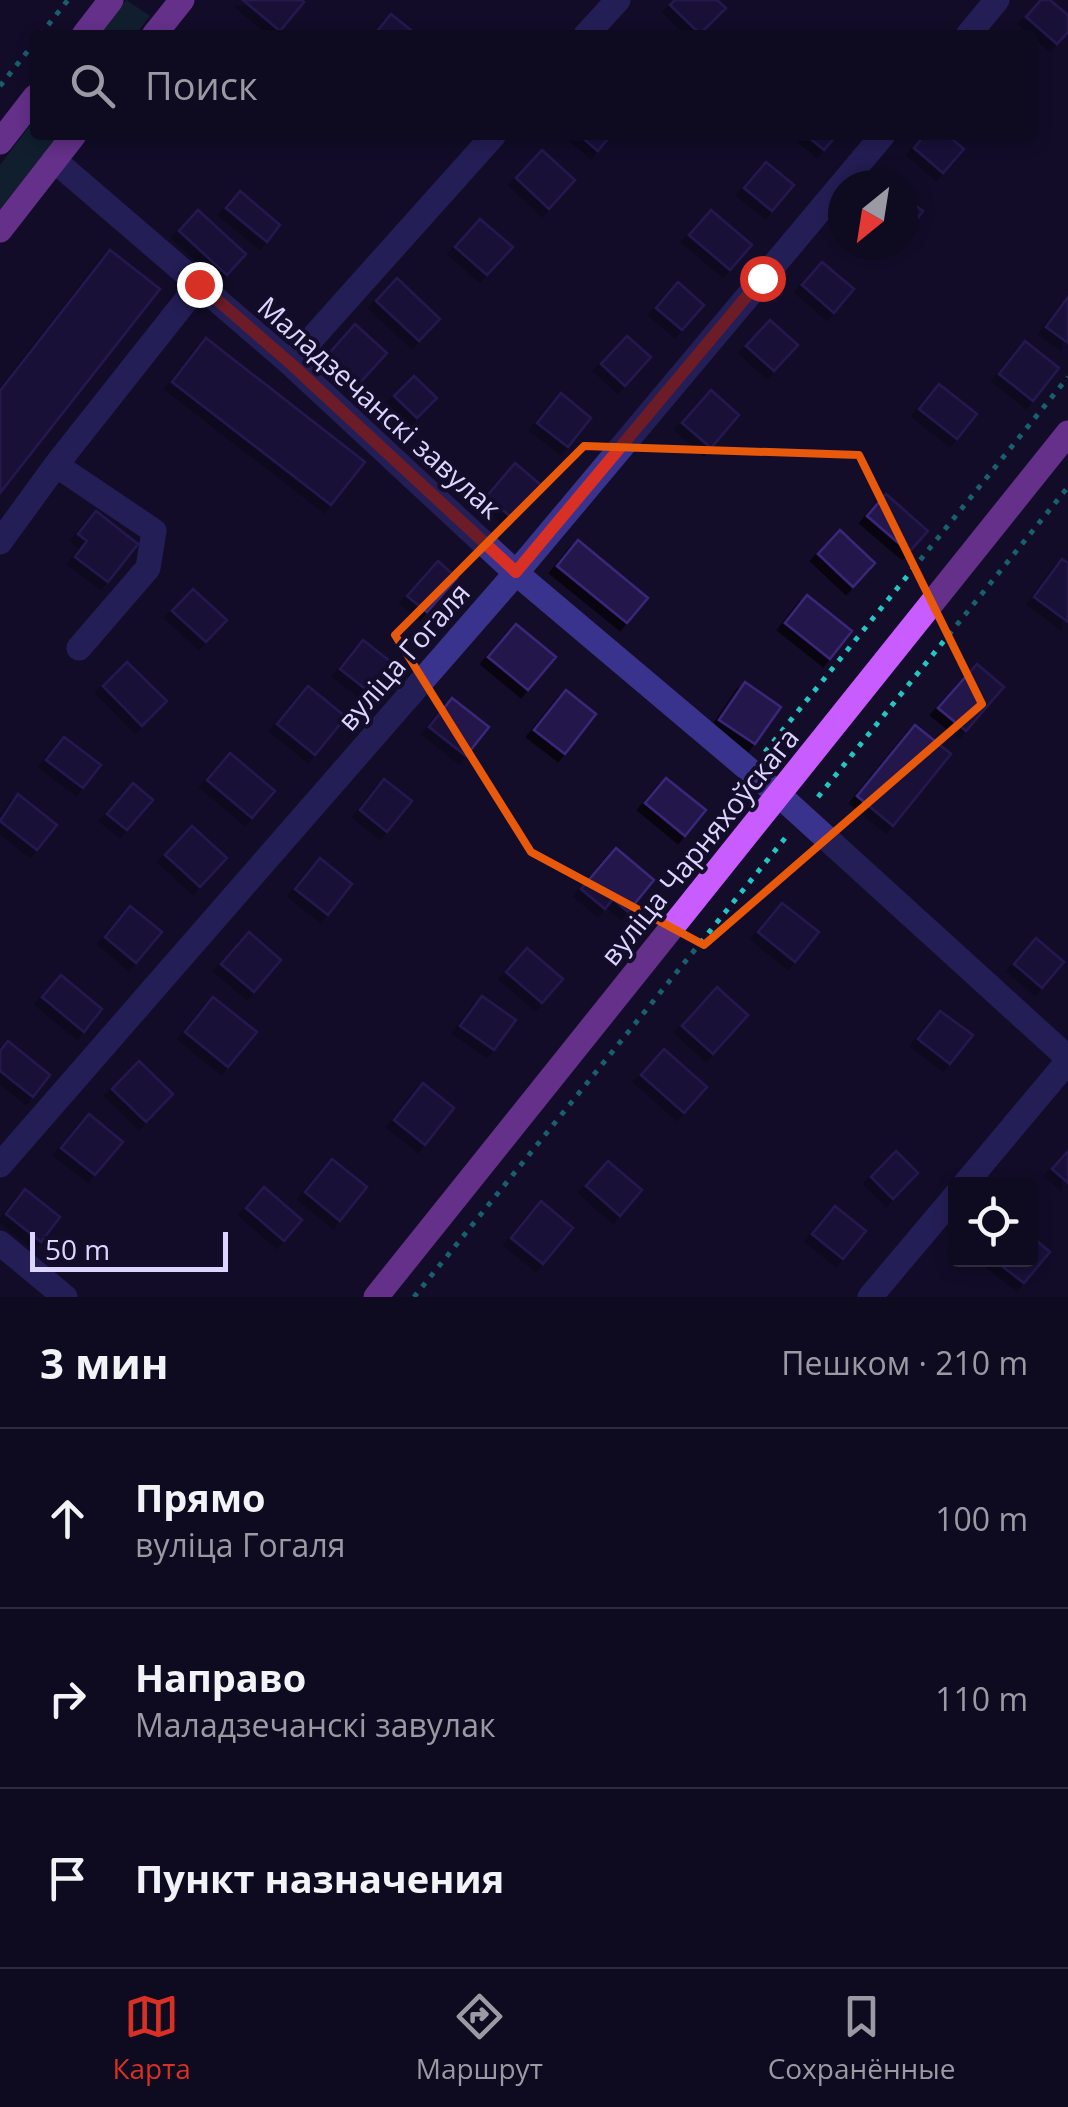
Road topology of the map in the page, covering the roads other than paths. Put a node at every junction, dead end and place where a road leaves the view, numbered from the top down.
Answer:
1 (111, 0) edge
2 (618, 0) edge
3 (997, 0) edge
4 (180, 1) edge
5 (88, 30) edge
6 (158, 30) edge
7 (591, 30) edge
8 (972, 30) edge
9 (30, 103) edge
10 (70, 140) edge
11 (490, 140) edge
12 (879, 140) edge
13 (0, 142) edge
14 (54, 160) junction
15 (0, 230) edge
16 (199, 284) junction
17 (290, 363) junction
18 (1068, 433) edge
19 (56, 465) junction
20 (0, 542) edge
21 (516, 572) junction
22 (79, 648) dead end
23 (779, 794) junction
24 (1068, 1059) edge
25 (0, 1165) edge
26 (970, 1177) edge
27 (948, 1204) edge
28 (0, 1244) edge
29 (65, 1297) edge
30 (376, 1297) edge
31 (870, 1297) edge

1 - 5 main road
2 - 7 street
3 - 8 street
4 - 6 main road
9 - 13 main road
10 - 14 main road
11 - 17 street
12 - 21 street, вуліца Гогаля
14 - 15 main road
14 - 16 street, Маладзечанскі завулак
16 - 17 street, Маладзечанскі завулак
16 - 19 street
17 - 21 street, Маладзечанскі завулак
18 - 23 main road, вуліца Чарняхоўскага
19 - 20 street
19 - 22 street
21 - 23 street, Маладзечанскі завулак
21 - 25 street, вуліца Гогаля
23 - 24 street, Маладзечанскі завулак
23 - 30 main road, вуліца Чарняхоўскага
24 - 26 street
27 - 31 street
28 - 29 street

